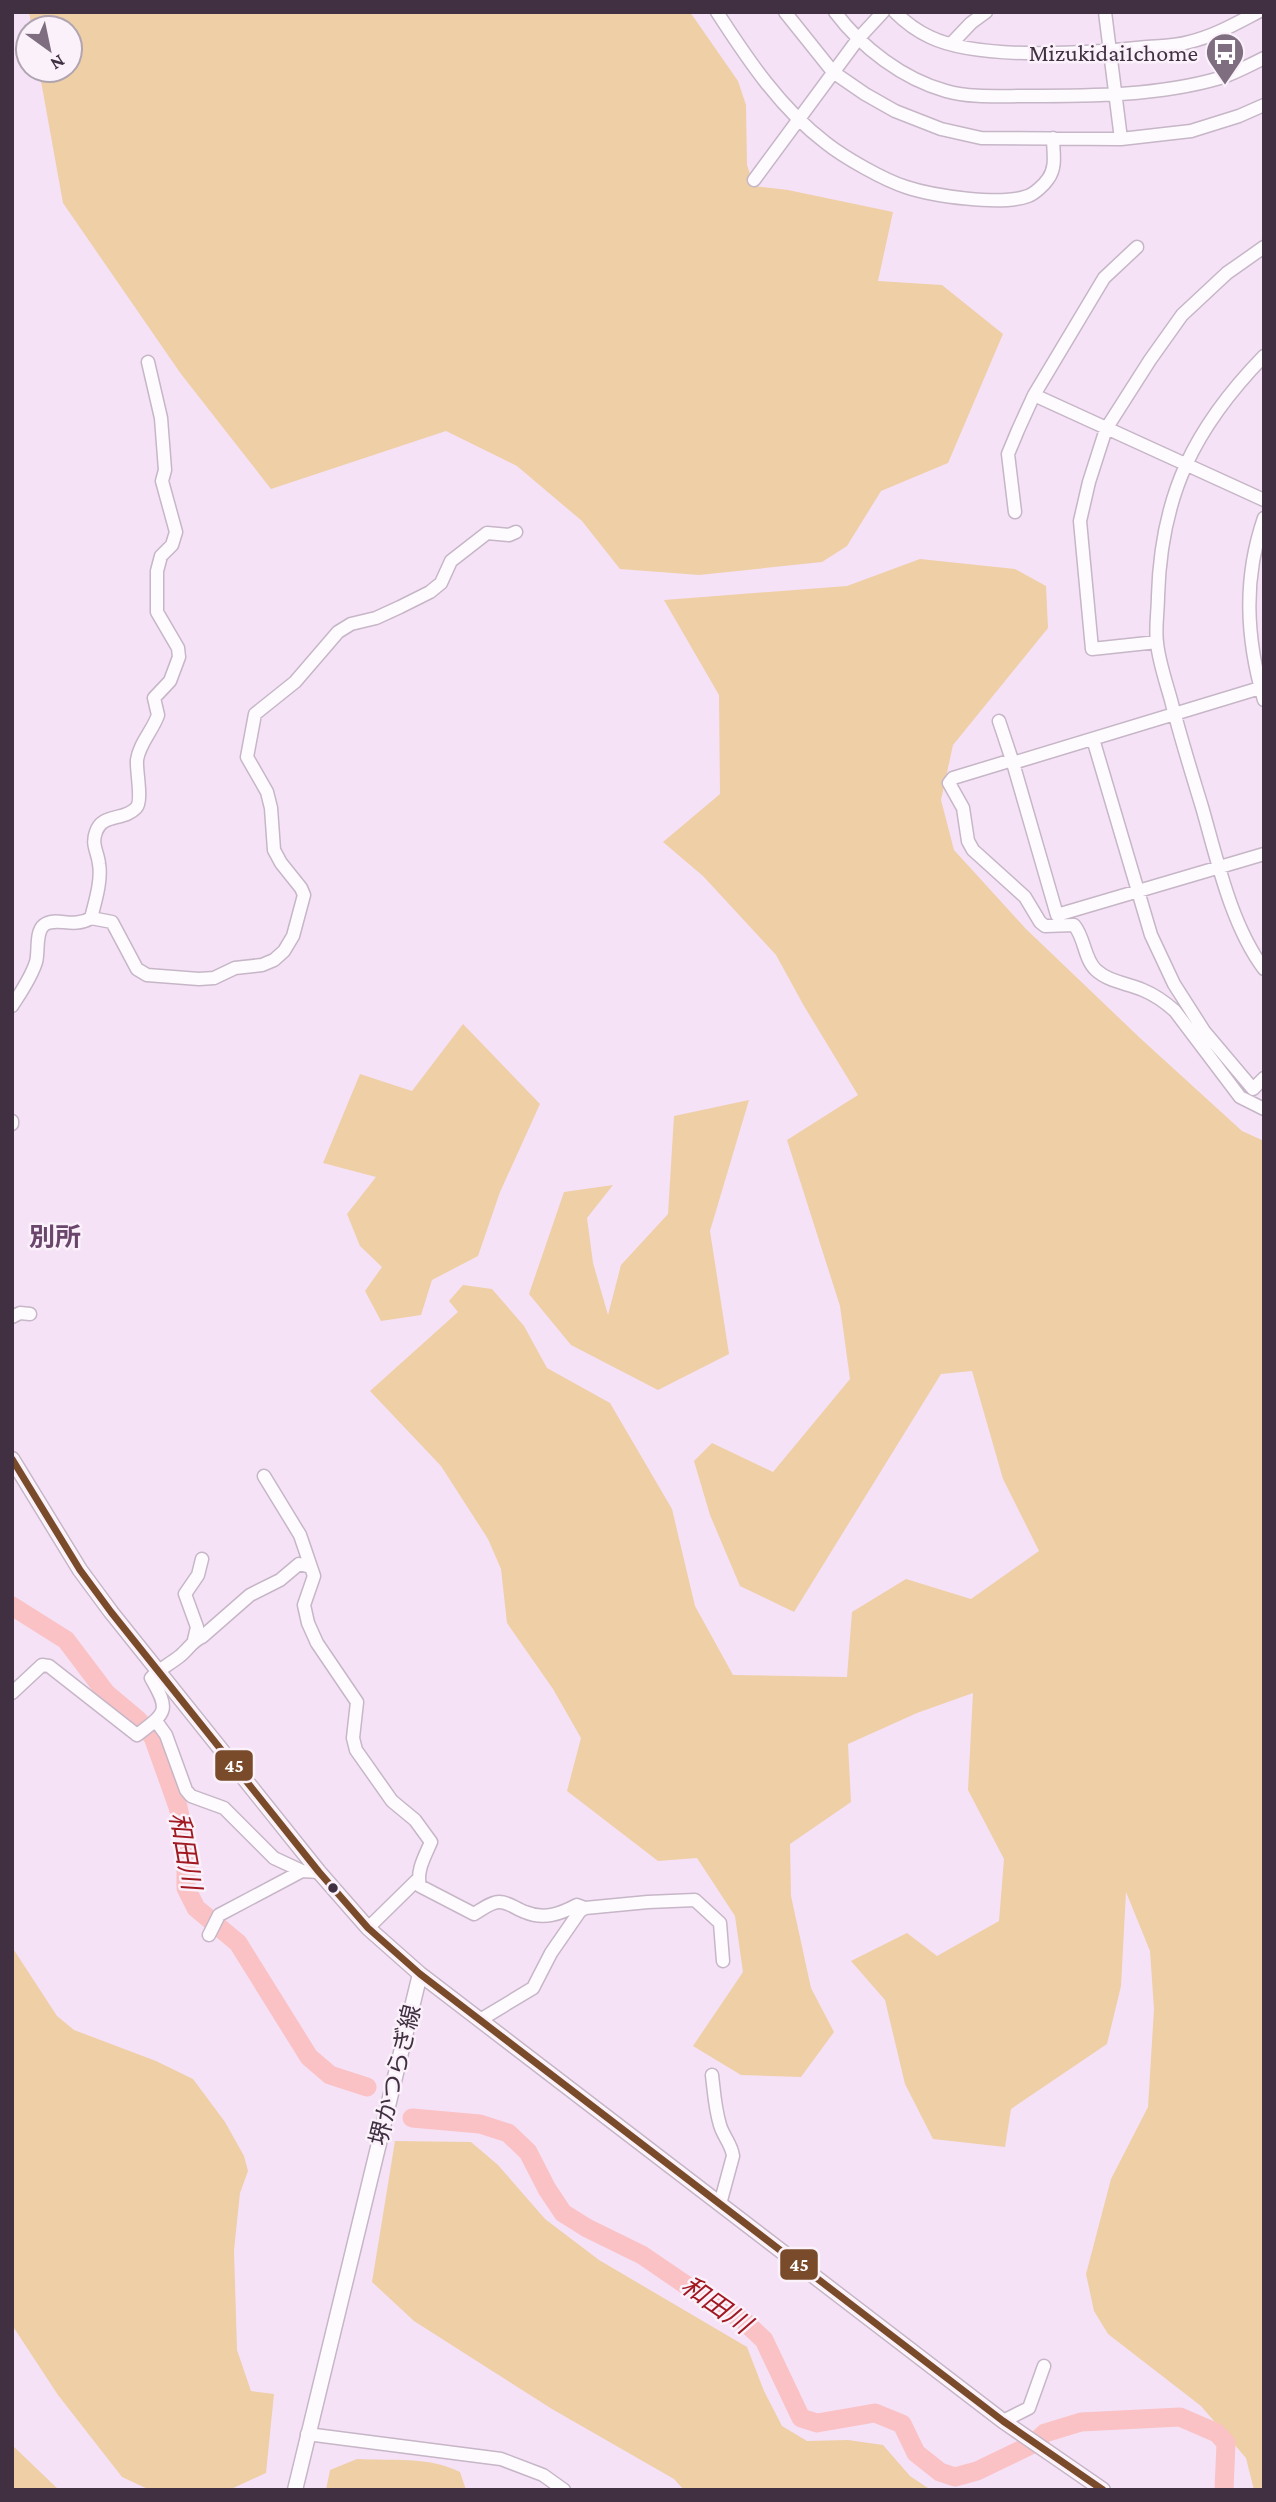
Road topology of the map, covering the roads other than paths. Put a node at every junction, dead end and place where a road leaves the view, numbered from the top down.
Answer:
1 (717, 12) edge
2 (785, 12) edge
3 (835, 12) edge
4 (883, 12) edge
5 (895, 12) edge
6 (986, 12) edge
7 (1105, 12) edge
8 (1258, 12) edge
9 (858, 39) junction
10 (951, 44) junction
11 (1110, 51) junction
12 (1264, 58) edge
13 (833, 72) junction
14 (1116, 94) junction
15 (1264, 106) edge
16 (799, 120) junction
17 (1053, 138) junction
18 (1121, 139) junction
19 (754, 180) dead end
20 (1138, 247) dead end
21 (1264, 247) edge
22 (1264, 356) edge
23 (148, 362) dead end
24 (1034, 395) junction
25 (1106, 429) junction
26 (1185, 464) junction
27 (1264, 500) edge
28 (1015, 512) dead end
29 (1264, 518) edge
30 (516, 531) dead end
31 (1157, 642) junction
32 (1257, 643) edge
33 (1262, 694) edge
34 (1175, 715) junction
35 (999, 721) dead end
36 (1093, 739) junction
37 (1013, 763) junction
38 (1264, 854) edge
39 (1219, 867) junction
40 (1140, 892) junction
41 (91, 918) junction
42 (1264, 969) edge
43 (12, 1006) edge
44 (1264, 1078) edge
45 (1264, 1109) edge
46 (30, 1314) dead end
47 (12, 1317) edge
48 (12, 1459) edge
49 (264, 1476) dead end
50 (202, 1559) dead end
51 (311, 1567) junction
52 (194, 1640) junction
53 (157, 1671) junction
54 (12, 1693) edge
55 (156, 1721) junction
56 (302, 1871) junction
57 (319, 1872) junction
58 (418, 1880) junction
59 (585, 1908) junction
60 (368, 1928) junction
61 (209, 1935) dead end
62 (723, 1962) dead end
63 (420, 1974) junction
64 (480, 2020) junction
65 (712, 2075) dead end
66 (720, 2204) junction
67 (1044, 2366) dead end
68 (1003, 2421) junction
69 (307, 2434) junction
70 (295, 2490) edge
71 (564, 2490) edge
72 (1103, 2490) edge

1 - 16 street
2 - 13 street
3 - 9 street
4 - 9 street
5 - 10 street
6 - 10 street
7 - 11 street
8 - 11 street
9 - 13 street
9 - 14 street
10 - 11 street
11 - 14 street
12 - 14 street
13 - 16 street
13 - 17 street
14 - 18 street
15 - 18 street
16 - 17 street
16 - 19 street
17 - 18 street
20 - 24 street
21 - 25 street
22 - 26 street
23 - 41 street
24 - 25 street
24 - 28 street
25 - 26 street
25 - 31 street
26 - 27 street
26 - 31 street
29 - 32 street
30 - 41 street
31 - 34 street
32 - 33 street
33 - 34 street
34 - 36 street
34 - 39 street
35 - 37 street
36 - 37 street
36 - 40 street
37 - 40 street
37 - 45 street
38 - 39 street
39 - 40 street
39 - 42 street
40 - 44 street
41 - 43 street
46 - 47 street
48 - 53 main road, 堺かつらぎ線
49 - 51 street
50 - 52 street
51 - 52 street
51 - 58 street
52 - 53 street
53 - 55 street
53 - 57 main road, 堺かつらぎ線
54 - 55 street
55 - 56 street
56 - 57 street
56 - 61 street
57 - 60 main road, 堺かつらぎ線
58 - 59 street
58 - 60 street
59 - 62 street
59 - 64 street
60 - 63 main road, 堺かつらぎ線
63 - 64 main road
63 - 69 main road, 堺かつらぎ線
64 - 66 main road
65 - 66 street
66 - 68 main road
67 - 68 street
68 - 72 main road
69 - 70 main road, 堺かつらぎ線
69 - 71 street

